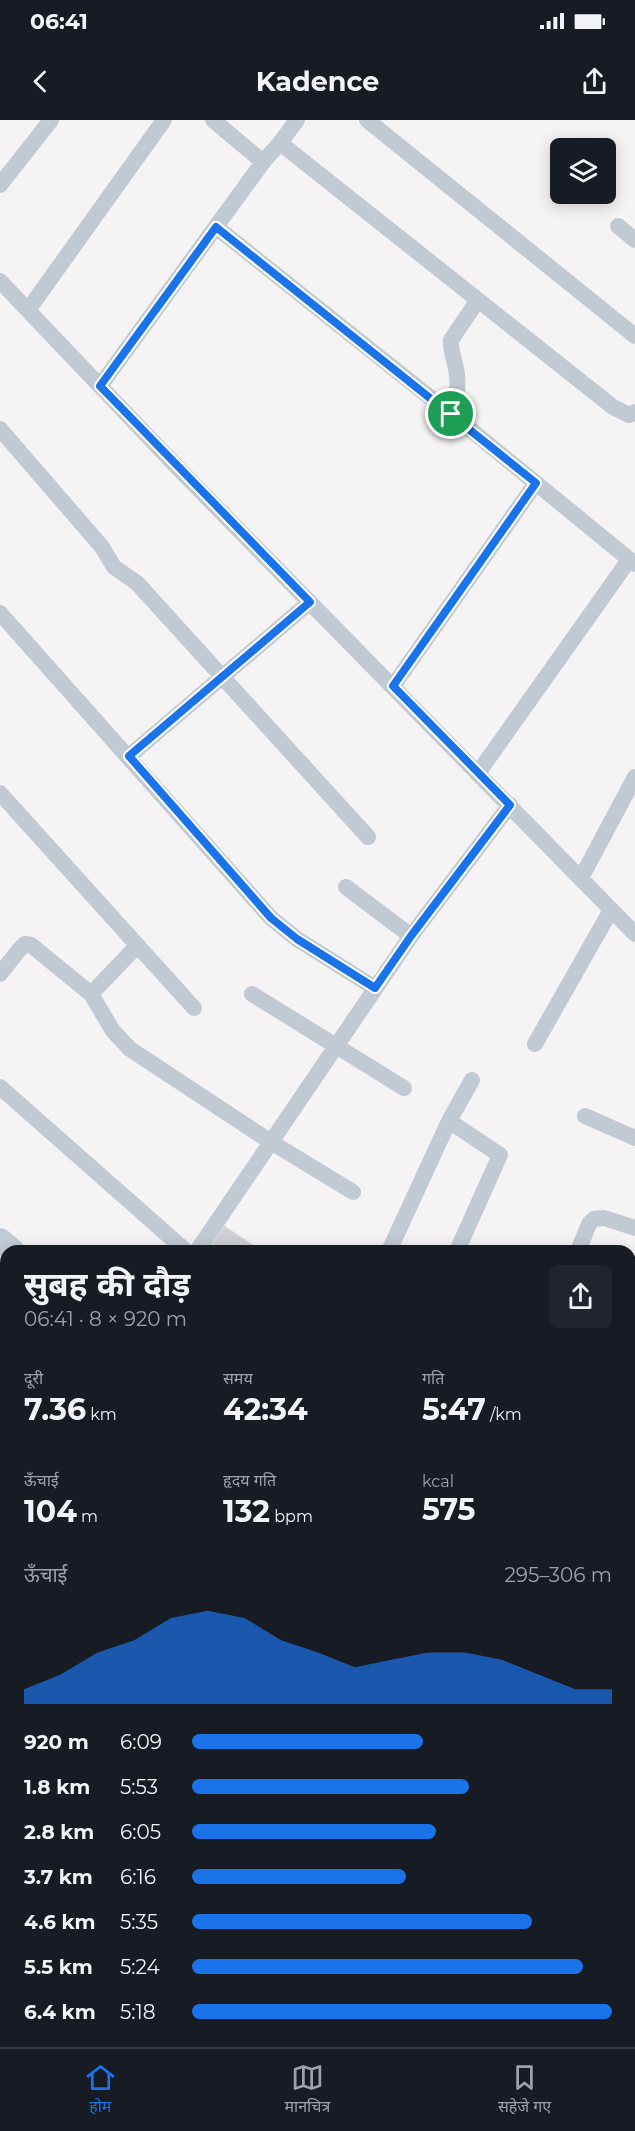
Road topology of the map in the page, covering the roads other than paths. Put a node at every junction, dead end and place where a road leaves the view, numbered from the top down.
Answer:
1 (164, 120) edge
2 (213, 120) edge
3 (297, 120) edge
4 (367, 120) edge
5 (47, 121) edge
6 (280, 143) junction
7 (263, 162) junction
8 (0, 185) edge
9 (618, 226) dead end
10 (216, 227) junction
11 (635, 240) edge
12 (3, 289) edge
13 (478, 300) junction
14 (28, 310) junction
15 (635, 336) edge
16 (100, 386) junction
17 (635, 412) edge
18 (451, 414) junction
19 (0, 429) edge
20 (536, 483) junction
21 (632, 562) edge
22 (310, 602) junction
23 (0, 613) edge
24 (223, 677) junction
25 (393, 686) junction
26 (129, 756) junction
27 (478, 773) junction
28 (635, 777) edge
29 (0, 793) edge
30 (510, 805) junction
31 (368, 837) dead end
32 (581, 878) junction
33 (345, 887) dead end
34 (611, 910) junction
35 (635, 934) edge
36 (411, 936) junction
37 (137, 946) junction
38 (0, 974) edge
39 (375, 988) junction
40 (90, 994) junction
41 (252, 994) dead end
42 (194, 1008) dead end
43 (535, 1044) dead end
44 (336, 1046) junction
45 (472, 1080) dead end
46 (0, 1087) edge
47 (404, 1088) dead end
48 (585, 1116) dead end
49 (448, 1121) junction
50 (635, 1138) edge
51 (271, 1142) junction
52 (353, 1192) dead end
53 (635, 1228) edge
54 (179, 1245) edge
55 (200, 1245) edge
56 (392, 1245) edge
57 (460, 1245) edge
58 (580, 1245) edge

1 - 14 street
2 - 7 street
3 - 6 street
4 - 15 street
5 - 8 street
6 - 7 street
6 - 13 street
7 - 10 street
9 - 11 street
10 - 16 street
10 - 18 street
12 - 14 street
13 - 17 street
13 - 18 street
14 - 16 street
16 - 22 street
18 - 20 street
19 - 24 street
20 - 21 street
20 - 25 street
21 - 27 street
22 - 24 street
22 - 25 street
23 - 26 street
24 - 26 street
24 - 31 street
25 - 27 street
26 - 39 street
27 - 30 street
28 - 32 street
29 - 37 street
30 - 32 street
30 - 36 street
32 - 34 street
33 - 36 street
34 - 35 street
34 - 43 street
36 - 39 street
37 - 40 street
37 - 42 street
38 - 40 street
39 - 44 street
40 - 51 street
41 - 44 street
44 - 47 street
44 - 51 street
45 - 49 street
46 - 54 street
48 - 50 street
49 - 56 street
49 - 57 street
51 - 52 street
51 - 55 street
53 - 58 street

